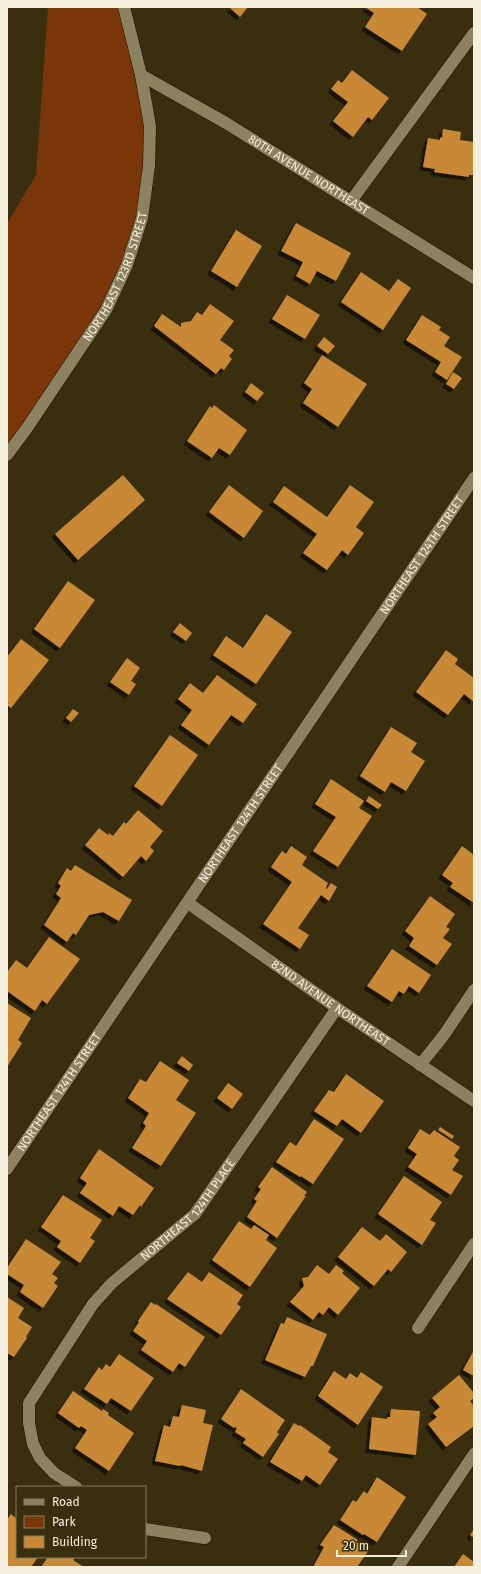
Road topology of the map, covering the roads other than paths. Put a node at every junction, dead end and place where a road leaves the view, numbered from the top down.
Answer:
1 (124, 7) edge
2 (474, 33) edge
3 (141, 75) junction
4 (351, 201) junction
5 (474, 278) edge
6 (7, 455) edge
7 (474, 478) edge
8 (188, 903) junction
9 (474, 990) edge
10 (337, 1008) junction
11 (420, 1065) junction
12 (474, 1101) edge
13 (7, 1169) edge
14 (474, 1244) edge
15 (418, 1328) dead end
16 (474, 1454) edge
17 (74, 1486) edge
18 (146, 1528) edge
19 (205, 1538) dead end
20 (398, 1567) edge

1 - 3 street, NORTHEAST 123RD STREET
2 - 4 street
3 - 4 street, 80TH AVENUE NORTHEAST
3 - 6 street, NORTHEAST 123RD STREET
4 - 5 street, 80TH AVENUE NORTHEAST
7 - 8 street, NORTHEAST 124TH STREET
8 - 10 street, 82ND AVENUE NORTHEAST
8 - 13 street, NORTHEAST 124TH STREET
9 - 11 street
10 - 11 street, 82ND AVENUE NORTHEAST
10 - 17 street, NORTHEAST 124TH PLACE
11 - 12 street, 82ND AVENUE NORTHEAST
14 - 15 street
16 - 20 street
18 - 19 street

